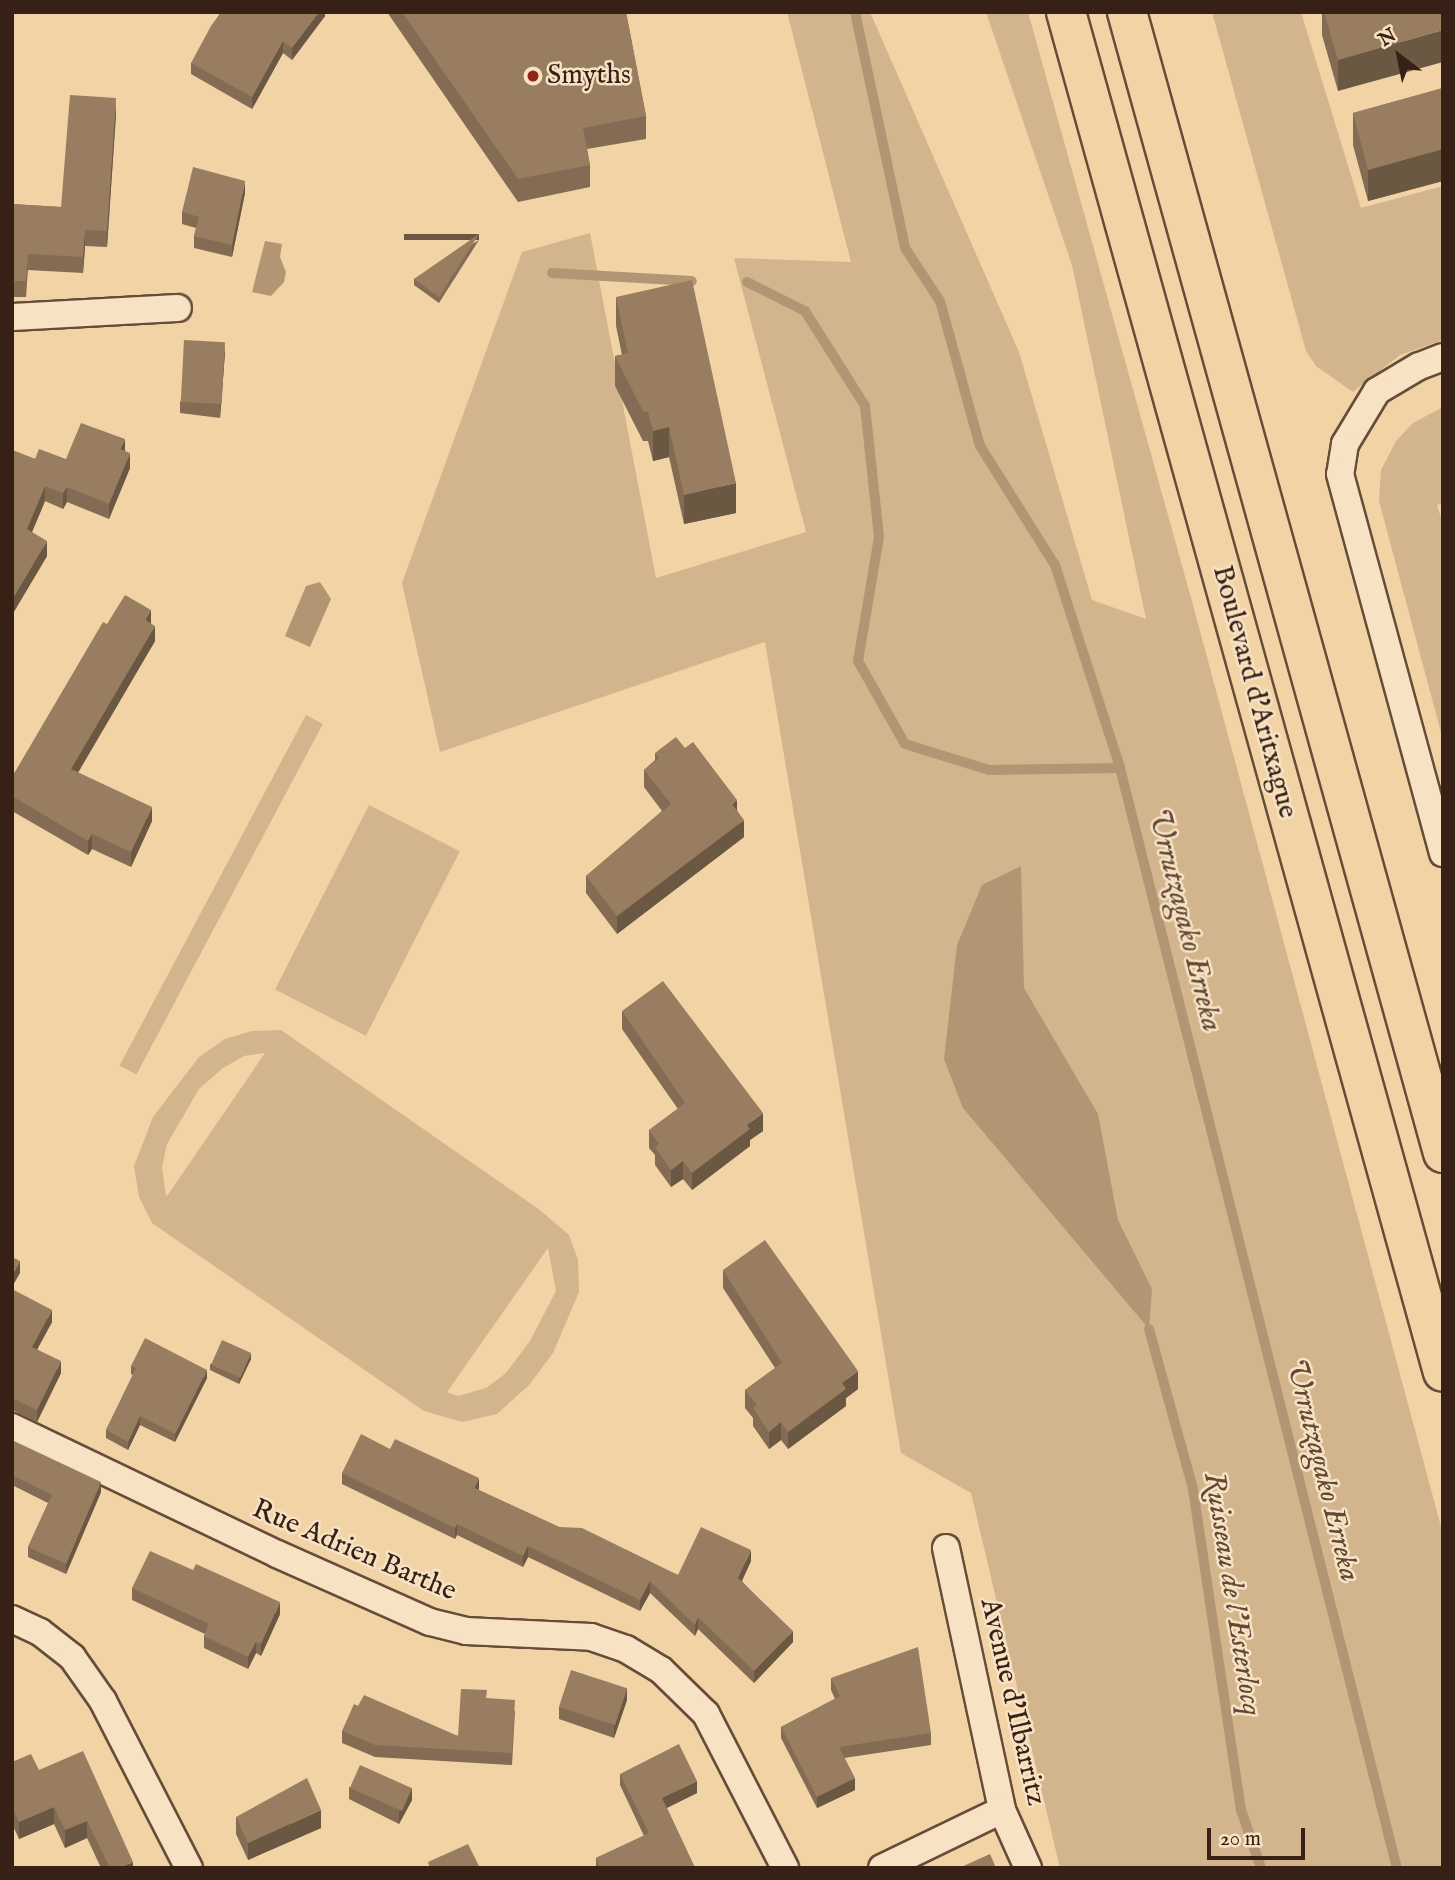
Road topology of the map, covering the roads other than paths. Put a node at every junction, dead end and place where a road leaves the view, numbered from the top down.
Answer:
1 (1066, 12) edge
2 (1127, 12) edge
3 (178, 309) dead end
4 (12, 317) edge
5 (1443, 357) edge
6 (1443, 853) edge
7 (1443, 1153) edge
8 (1443, 1372) edge
9 (12, 1427) edge
10 (946, 1548) dead end
11 (12, 1619) edge
12 (1002, 1810) junction
13 (189, 1868) edge
14 (785, 1868) edge
15 (882, 1868) edge
16 (1028, 1868) edge

1 - 8 main road, Boulevard d'Aritxague
2 - 7 main road, Boulevard d'Aritxague
3 - 4 street
5 - 6 street
9 - 14 street, Rue Adrien Barthe
10 - 12 street, Avenue d'Ilbarritz
11 - 13 street
12 - 15 street
12 - 16 street, Avenue d'Ilbarritz

